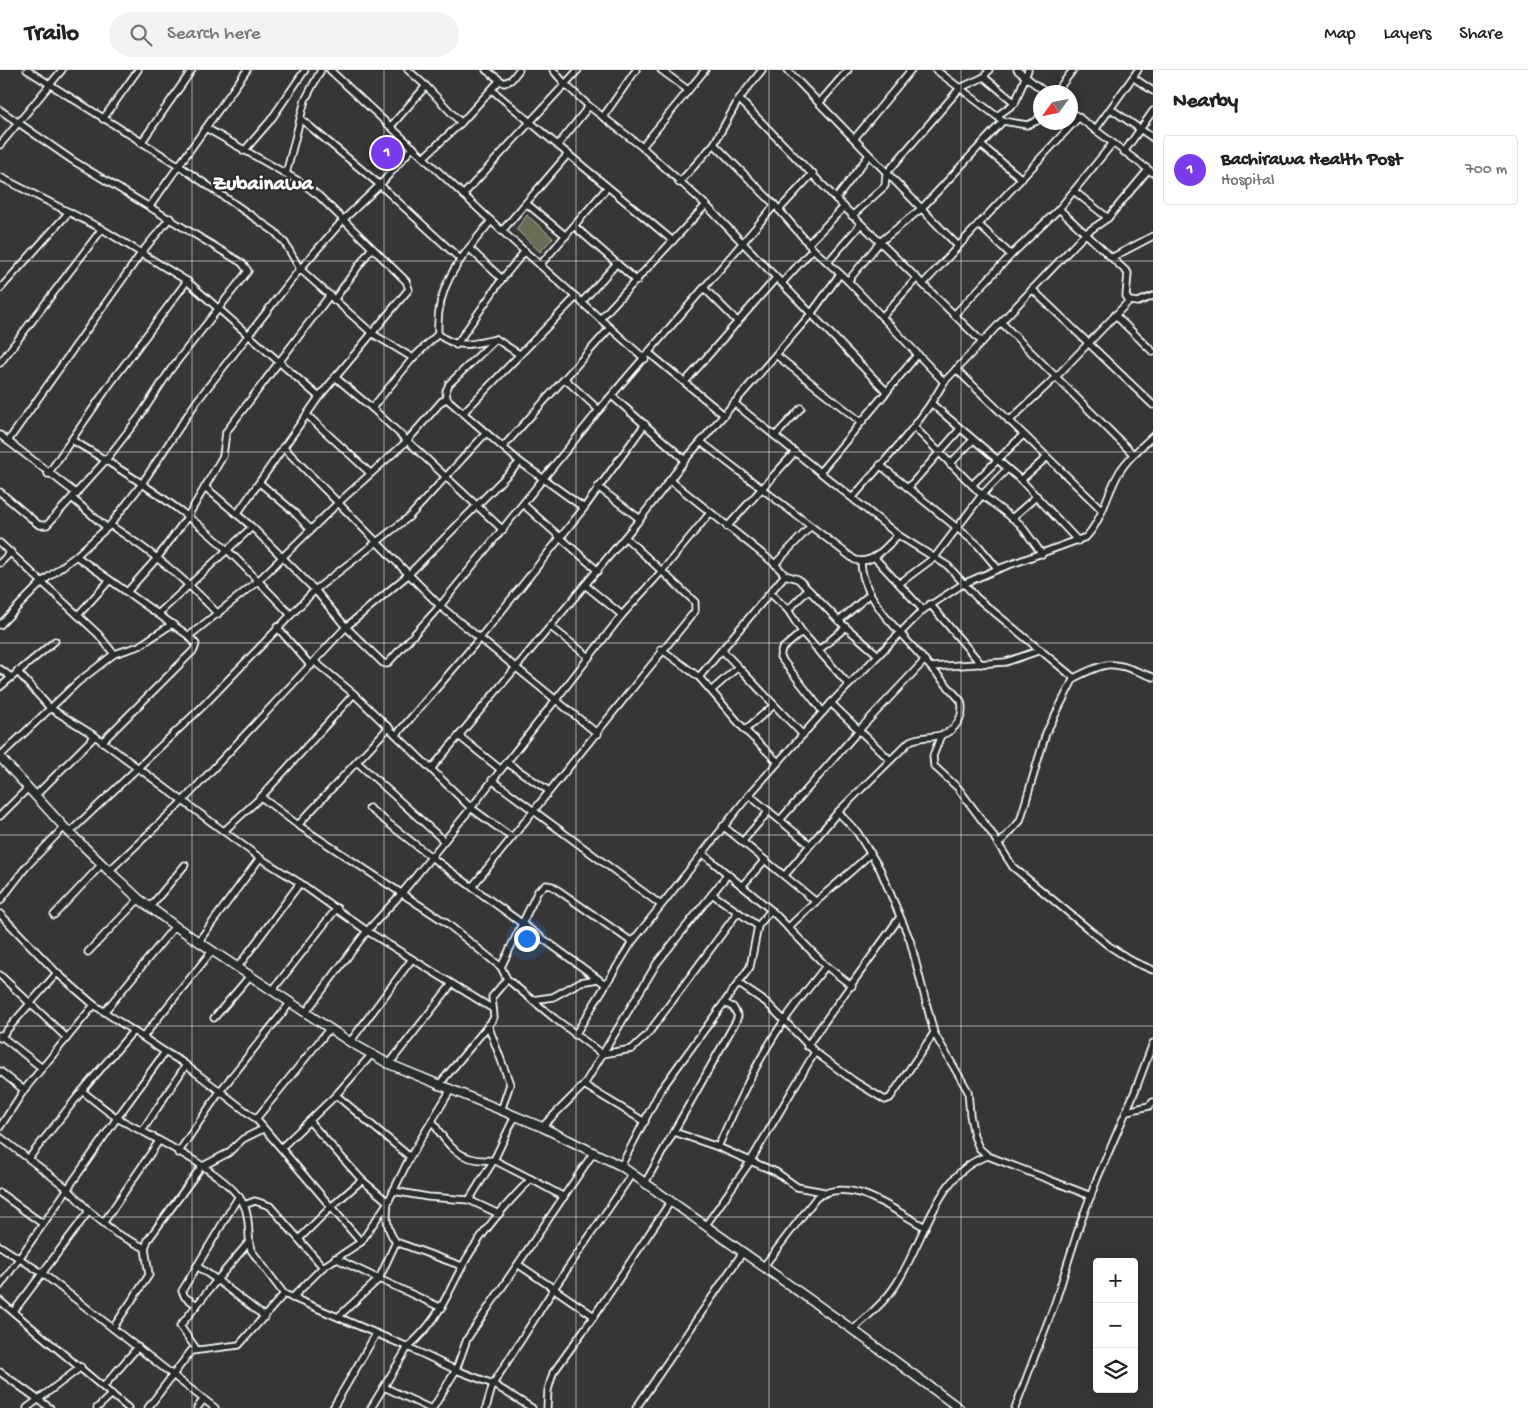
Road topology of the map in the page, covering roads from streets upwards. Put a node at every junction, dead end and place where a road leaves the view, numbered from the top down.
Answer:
1 (27, 70) edge
2 (62, 70) edge
3 (138, 70) edge
4 (192, 70) edge
5 (247, 70) edge
6 (305, 70) edge
7 (321, 70) edge
8 (330, 70) edge
9 (408, 70) edge
10 (486, 70) edge
11 (519, 70) edge
12 (553, 70) edge
13 (578, 70) edge
14 (636, 70) edge
15 (661, 70) edge
16 (704, 70) edge
17 (762, 70) edge
18 (786, 70) edge
19 (848, 70) edge
20 (911, 70) edge
21 (936, 70) edge
22 (989, 70) edge
23 (1017, 70) edge
24 (1074, 70) edge
25 (1138, 70) edge
26 (1026, 73) edge
27 (984, 77) junction
28 (1134, 78) junction
29 (499, 81) junction
30 (50, 85) junction
31 (566, 85) junction
32 (1038, 85) edge
33 (1062, 85) edge
34 (426, 86) junction
35 (960, 88) junction
36 (492, 90) junction
37 (688, 90) junction
38 (1153, 91) edge
39 (739, 99) junction
40 (820, 102) junction
41 (1015, 103) junction
42 (589, 106) junction
43 (1111, 109) junction
44 (0, 110) edge
45 (1153, 111) edge
46 (997, 116) junction
47 (603, 117) junction
48 (1079, 117) joint
49 (103, 119) junction
50 (302, 120) junction
51 (1003, 121) junction
52 (20, 122) junction
53 (530, 122) junction
54 (1033, 122) edge
55 (461, 123) junction
56 (391, 126) junction
57 (206, 128) junction
58 (1138, 129) junction
59 (1095, 130) junction
60 (1153, 138) edge
61 (854, 139) junction
62 (141, 143) junction
63 (714, 144) junction
64 (1112, 144) junction
65 (0, 145) edge
66 (558, 145) junction
67 (981, 145) junction
68 (414, 147) junction
69 (642, 148) junction
70 (244, 151) junction
71 (1124, 152) junction
72 (568, 154) junction
73 (869, 155) junction
74 (424, 157) junction
75 (178, 165) junction
76 (1151, 172) edge
77 (813, 173) junction
78 (286, 174) junction
79 (886, 174) junction
80 (0, 177) edge
81 (1022, 178) junction
82 (679, 183) junction
83 (380, 185) junction
84 (607, 188) junction
85 (1074, 191) junction
86 (463, 195) junction
87 (836, 199) junction
88 (526, 203) junction
89 (706, 205) junction
90 (150, 206) junction
91 (844, 207) junction
92 (777, 208) junction
93 (922, 208) junction
94 (1059, 209) junction
95 (69, 212) junction
96 (852, 216) junction
97 (170, 218) junction
98 (1108, 218) junction
99 (344, 219) junction
100 (492, 221) junction
101 (861, 224) junction
102 (978, 224) junction
103 (574, 226) junction
104 (102, 229) junction
105 (502, 231) junction
106 (1086, 233) junction
107 (566, 236) junction
108 (1153, 236) edge
109 (673, 241) junction
110 (742, 242) junction
111 (880, 242) junction
112 (808, 244) junction
113 (958, 246) junction
114 (469, 248) junction
115 (371, 249) junction
116 (813, 249) junction
117 (525, 251) junction
118 (142, 252) junction
119 (1011, 255) junction
120 (1113, 257) junction
121 (460, 259) junction
122 (828, 262) junction
123 (617, 263) junction
124 (540, 264) junction
125 (300, 269) junction
126 (840, 274) junction
127 (776, 278) junction
128 (917, 278) junction
129 (502, 279) junction
130 (186, 281) junction
131 (637, 281) junction
132 (848, 281) junction
133 (782, 283) junction
134 (924, 284) junction
135 (704, 288) junction
136 (1032, 288) junction
137 (0, 289) edge
138 (576, 296) junction
139 (1153, 296) edge
140 (332, 297) junction
141 (1129, 301) junction
142 (582, 302) junction
143 (218, 308) junction
144 (811, 314) junction
145 (955, 314) junction
146 (1115, 315) junction
147 (882, 317) junction
148 (600, 319) junction
149 (738, 322) junction
150 (1001, 322) junction
151 (610, 328) junction
152 (373, 334) junction
153 (438, 334) junction
154 (248, 336) junction
155 (496, 339) junction
156 (982, 342) junction
157 (1088, 343) junction
158 (456, 345) junction
159 (1153, 352) edge
160 (649, 353) junction
161 (519, 354) junction
162 (918, 354) junction
163 (776, 355) junction
164 (414, 358) junction
165 (645, 359) junction
166 (278, 362) junction
167 (0, 363) edge
168 (956, 369) junction
169 (335, 378) junction
170 (1055, 378) junction
171 (564, 379) junction
172 (685, 382) junction
173 (944, 382) junction
174 (887, 392) junction
175 (612, 396) junction
176 (319, 397) junction
177 (447, 399) junction
178 (734, 403) junction
179 (932, 404) junction
180 (1153, 405) edge
181 (372, 408) junction
182 (801, 408) dead end
183 (599, 410) junction
184 (464, 412) junction
185 (307, 414) junction
186 (724, 415) junction
187 (1009, 421) junction
188 (861, 422) junction
189 (645, 424) junction
190 (914, 427) junction
191 (960, 429) junction
192 (486, 433) junction
193 (0, 435) edge
194 (1023, 435) junction
195 (775, 436) junction
196 (1153, 436) edge
197 (72, 440) junction
198 (973, 440) junction
199 (8, 441) junction
200 (406, 442) junction
201 (701, 442) junction
202 (503, 447) junction
203 (283, 448) junction
204 (939, 451) junction
205 (795, 452) junction
206 (1134, 454) junction
207 (1046, 458) junction
208 (106, 460) junction
209 (685, 460) junction
210 (996, 460) junction
211 (520, 462) junction
212 (950, 464) junction
213 (880, 466) junction
214 (1007, 469) junction
215 (820, 472) junction
216 (370, 473) junction
217 (48, 474) junction
218 (444, 478) junction
219 (545, 478) junction
220 (670, 480) junction
221 (1021, 480) junction
222 (260, 484) junction
223 (141, 485) junction
224 (972, 485) junction
225 (205, 487) junction
226 (598, 487) junction
227 (908, 488) junction
228 (762, 489) junction
229 (0, 492) edge
230 (982, 495) junction
231 (74, 496) junction
232 (1037, 496) junction
233 (852, 497) junction
234 (338, 503) junction
235 (524, 505) junction
236 (477, 508) junction
237 (584, 508) junction
238 (1102, 510) junction
239 (710, 513) junction
240 (237, 514) junction
241 (188, 516) junction
242 (1012, 518) junction
243 (640, 520) junction
244 (108, 526) junction
245 (252, 527) junction
246 (727, 527) junction
247 (810, 527) junction
248 (956, 528) junction
249 (311, 530) junction
250 (503, 530) junction
251 (898, 535) junction
252 (561, 537) junction
253 (625, 537) junction
254 (1078, 541) junction
255 (0, 543) edge
256 (378, 543) junction
257 (228, 550) junction
258 (10, 552) junction
259 (1042, 554) junction
260 (76, 556) junction
261 (158, 557) junction
262 (935, 557) junction
263 (281, 558) junction
264 (875, 558) junction
265 (861, 562) junction
266 (0, 564) edge
267 (775, 564) junction
268 (998, 569) junction
269 (598, 571) junction
270 (662, 571) junction
271 (409, 574) junction
272 (785, 574) junction
273 (110, 580) junction
274 (258, 581) junction
275 (42, 582) junction
276 (900, 583) junction
277 (964, 584) junction
278 (586, 585) junction
279 (191, 586) junction
280 (315, 590) junction
281 (808, 590) junction
282 (127, 592) junction
283 (770, 593) junction
284 (870, 594) junction
285 (930, 604) junction
286 (440, 606) junction
287 (788, 610) junction
288 (923, 610) junction
289 (158, 614) junction
290 (218, 614) junction
291 (290, 614) junction
292 (78, 615) junction
293 (622, 615) junction
294 (839, 622) junction
295 (172, 624) junction
296 (0, 626) edge
297 (346, 627) junction
298 (552, 627) junction
299 (846, 627) junction
300 (277, 628) junction
301 (802, 632) junction
302 (900, 633) junction
303 (189, 636) junction
304 (480, 638) junction
305 (55, 641) dead end
306 (661, 649) junction
307 (722, 650) junction
308 (1040, 650) junction
309 (818, 651) junction
310 (114, 654) junction
311 (878, 655) junction
312 (589, 657) junction
313 (925, 660) junction
314 (313, 664) junction
315 (981, 664) junction
316 (518, 667) junction
317 (738, 667) junction
318 (931, 667) junction
319 (0, 669) edge
320 (17, 671) junction
321 (699, 677) junction
322 (1153, 677) edge
323 (11, 678) junction
324 (1074, 678) junction
325 (849, 685) junction
326 (0, 687) edge
327 (712, 690) junction
328 (354, 694) junction
329 (557, 699) junction
330 (832, 703) junction
331 (774, 705) junction
332 (50, 708) junction
333 (823, 712) junction
334 (389, 727) junction
335 (860, 729) junction
336 (746, 730) junction
337 (396, 734) junction
338 (598, 734) junction
339 (803, 735) junction
340 (941, 735) junction
341 (94, 736) junction
342 (459, 736) junction
343 (102, 742) junction
344 (0, 756) edge
345 (890, 760) junction
346 (357, 762) junction
347 (506, 762) junction
348 (778, 762) junction
349 (137, 767) junction
350 (432, 768) junction
351 (500, 769) junction
352 (492, 780) junction
353 (28, 788) junction
354 (549, 792) junction
355 (36, 795) junction
356 (749, 795) junction
357 (261, 797) junction
358 (183, 801) junction
359 (369, 808) dead end
360 (471, 808) junction
361 (534, 810) junction
362 (769, 811) junction
363 (838, 812) junction
364 (0, 816) edge
365 (780, 820) junction
366 (298, 825) junction
367 (723, 826) junction
368 (67, 829) junction
369 (224, 831) junction
370 (511, 837) junction
371 (444, 841) junction
372 (743, 841) junction
373 (809, 844) junction
374 (998, 845) junction
375 (702, 853) junction
376 (871, 853) junction
377 (431, 857) junction
378 (260, 858) junction
379 (765, 860) junction
380 (102, 864) junction
381 (185, 864) dead end
382 (109, 871) junction
383 (728, 874) junction
384 (785, 875) junction
385 (300, 882) junction
386 (742, 886) junction
387 (472, 887) junction
388 (402, 893) junction
389 (712, 894) junction
390 (139, 899) junction
391 (0, 901) edge
392 (814, 901) junction
393 (661, 906) junction
394 (150, 907) junction
395 (337, 908) junction
396 (771, 910) junction
397 (738, 912) junction
398 (0, 914) edge
399 (54, 914) dead end
400 (900, 917) junction
401 (522, 924) junction
402 (175, 926) junction
403 (758, 926) junction
404 (788, 928) junction
405 (368, 931) junction
406 (198, 942) junction
407 (632, 942) junction
408 (88, 952) dead end
409 (212, 952) junction
410 (412, 959) junction
411 (501, 966) junction
412 (826, 966) junction
413 (237, 968) junction
414 (1153, 970) edge
415 (57, 973) junction
416 (0, 974) edge
417 (250, 976) junction
418 (506, 978) junction
419 (598, 979) junction
420 (452, 984) junction
421 (605, 984) junction
422 (739, 984) junction
423 (852, 986) junction
424 (272, 991) junction
425 (532, 1000) junction
426 (291, 1002) junction
427 (724, 1003) junction
428 (30, 1004) junction
429 (94, 1005) junction
430 (493, 1009) junction
431 (105, 1011) junction
432 (306, 1012) junction
433 (214, 1018) dead end
434 (784, 1021) junction
435 (488, 1025) junction
436 (330, 1028) junction
437 (133, 1031) junction
438 (934, 1033) junction
439 (575, 1035) junction
440 (0, 1037) edge
441 (142, 1037) junction
442 (67, 1038) junction
443 (350, 1042) junction
444 (1153, 1043) edge
445 (807, 1046) junction
446 (165, 1052) junction
447 (815, 1052) junction
448 (372, 1054) junction
449 (602, 1054) junction
450 (389, 1064) junction
451 (186, 1065) junction
452 (42, 1068) junction
453 (1, 1074) edge
454 (584, 1085) junction
455 (438, 1086) junction
456 (24, 1090) junction
457 (221, 1090) junction
458 (450, 1090) junction
459 (82, 1091) junction
460 (336, 1095) junction
461 (1153, 1102) edge
462 (501, 1111) junction
463 (1127, 1111) junction
464 (515, 1116) junction
465 (116, 1118) junction
466 (256, 1119) junction
467 (432, 1120) junction
468 (309, 1121) junction
469 (645, 1122) junction
470 (0, 1127) edge
471 (542, 1127) junction
472 (263, 1129) junction
473 (142, 1131) junction
474 (674, 1132) junction
475 (0, 1138) edge
476 (159, 1141) junction
477 (718, 1147) junction
478 (281, 1148) junction
479 (979, 1148) junction
480 (594, 1152) junction
481 (178, 1153) junction
482 (988, 1156) junction
483 (410, 1157) junction
484 (29, 1158) junction
485 (976, 1159) junction
486 (494, 1160) junction
487 (750, 1162) junction
488 (621, 1166) junction
489 (201, 1167) junction
490 (632, 1174) junction
491 (362, 1180) junction
492 (531, 1180) junction
493 (645, 1183) junction
494 (67, 1188) junction
495 (393, 1191) junction
496 (824, 1192) junction
497 (0, 1193) edge
498 (239, 1196) junction
499 (1090, 1196) junction
500 (564, 1197) junction
501 (469, 1200) junction
502 (671, 1201) junction
503 (388, 1202) junction
504 (244, 1205) junction
505 (331, 1206) junction
506 (89, 1210) junction
507 (499, 1214) junction
508 (104, 1222) junction
509 (43, 1224) junction
510 (706, 1226) junction
511 (924, 1227) junction
512 (299, 1239) junction
513 (249, 1242) junction
514 (361, 1242) junction
515 (396, 1242) junction
516 (0, 1246) edge
517 (145, 1248) junction
518 (743, 1252) junction
519 (335, 1258) junction
520 (20, 1259) junction
521 (519, 1265) junction
522 (197, 1266) junction
523 (324, 1266) junction
524 (462, 1266) junction
525 (764, 1266) junction
526 (42, 1272) junction
527 (379, 1279) junction
528 (217, 1280) junction
529 (0, 1286) edge
530 (554, 1287) junction
531 (284, 1294) junction
532 (292, 1298) junction
533 (0, 1301) edge
534 (197, 1305) junction
535 (442, 1308) junction
536 (14, 1312) junction
537 (594, 1316) junction
538 (264, 1317) junction
539 (338, 1318) junction
540 (113, 1328) junction
541 (853, 1330) junction
542 (376, 1334) junction
543 (138, 1347) junction
544 (408, 1347) junction
545 (198, 1350) junction
546 (81, 1367) junction
547 (456, 1370) junction
548 (0, 1372) edge
549 (173, 1375) junction
550 (493, 1384) junction
551 (384, 1386) junction
552 (103, 1387) junction
553 (112, 1394) junction
554 (37, 1399) junction
555 (204, 1399) junction
556 (27, 1408) edge
557 (50, 1408) edge
558 (97, 1408) edge
559 (128, 1408) edge
560 (148, 1408) edge
561 (197, 1408) edge
562 (215, 1408) edge
563 (333, 1408) edge
564 (371, 1408) edge
565 (431, 1408) edge
566 (486, 1408) edge
567 (532, 1408) edge
568 (547, 1408) edge
569 (636, 1408) edge
570 (959, 1408) edge
571 (1014, 1408) edge

1 - 30 street
2 - 30 street
3 - 49 street
4 - 62 street
5 - 57 street
6 - 70 street
7 - 50 street
8 - 56 street
9 - 34 street
10 - 29 street
11 - 29 street
12 - 31 street
13 - 31 street
14 - 47 street
15 - 37 street
16 - 37 street
17 - 39 street
18 - 40 street
19 - 40 street
20 - 61 street
21 - 35 street
22 - 27 street
23 - 26 street
24 - 33 street
25 - 28 street
26 - 32 street
26 - 41 street
27 - 35 street
27 - 41 street
28 - 38 street
28 - 43 street
29 - 36 street
30 - 49 street
30 - 52 street
31 - 42 street
31 - 53 street
34 - 55 street
34 - 56 street
35 - 46 street
35 - 79 street
36 - 53 street
36 - 55 street
37 - 69 street
39 - 63 street
39 - 77 street
40 - 61 street
41 - 46 street
42 - 47 street
42 - 66 street
43 - 58 street
43 - 59 street
44 - 52 street
45 - 58 street
46 - 51 street
47 - 69 street
48 - 59 street
48 - 81 street
49 - 62 street
50 - 78 street
50 - 83 street
51 - 54 street
51 - 67 street
52 - 65 street
52 - 90 street
53 - 66 street
53 - 86 street
55 - 74 street
56 - 68 street
57 - 70 street
57 - 75 street
58 - 60 street
58 - 71 street
59 - 64 street
61 - 73 street
62 - 75 street
63 - 82 street
63 - 92 street
64 - 71 street
64 - 85 street
66 - 72 street
67 - 81 street
67 - 93 street
68 - 74 street
68 - 83 street
69 - 82 street
70 - 78 street
71 - 76 street
72 - 84 street
72 - 88 street
73 - 79 street
73 - 87 street
74 - 86 street
75 - 90 street
75 - 125 street
76 - 98 street
77 - 87 street
77 - 92 street
78 - 99 street
79 - 93 street
79 - 96 street
80 - 95 street
81 - 102 street
82 - 89 street
83 - 99 street
83 - 121 street
84 - 103 street
84 - 109 street
85 - 94 street
85 - 98 street
86 - 100 street
87 - 91 street
88 - 105 street
88 - 107 street
89 - 109 street
89 - 110 street
90 - 97 street
91 - 96 street
91 - 112 street
92 - 110 street
92 - 112 street
93 - 111 street
93 - 113 street
94 - 106 street
94 - 119 street
95 - 104 street
95 - 137 street
96 - 101 street
97 - 118 street
97 - 143 street
98 - 106 street
99 - 115 street
99 - 125 street
100 - 105 street
100 - 114 street
101 - 111 street
101 - 122 street
102 - 113 street
102 - 119 street
103 - 107 street
103 - 123 street
104 - 118 street
104 - 167 street
105 - 117 street
106 - 120 street
106 - 136 street
107 - 124 street
108 - 120 street
109 - 131 street
110 - 127 street
110 - 135 street
111 - 128 street
111 - 132 street
112 - 116 street
113 - 134 street
114 - 121 street
114 - 129 street
115 - 140 street
115 - 152 street
116 - 122 street
116 - 133 street
117 - 124 street
117 - 129 street
118 - 130 street
118 - 199 street
119 - 145 street
120 - 141 street
121 - 153 street
122 - 126 street
123 - 131 street
123 - 142 street
124 - 138 street
125 - 140 street
125 - 154 street
126 - 132 street
126 - 144 street
127 - 133 street
127 - 149 street
128 - 134 street
128 - 147 street
129 - 158 street
130 - 143 street
130 - 197 street
131 - 148 street
132 - 147 street
133 - 144 street
134 - 145 street
135 - 149 street
135 - 160 street
136 - 150 street
136 - 157 street
138 - 142 street
138 - 161 street
139 - 141 street
140 - 152 street
140 - 166 street
141 - 146 street
142 - 148 street
143 - 154 street
143 - 208 street
144 - 163 street
144 - 174 street
145 - 156 street
146 - 157 street
146 - 159 street
147 - 162 street
148 - 151 street
149 - 172 street
150 - 156 street
150 - 170 street
151 - 165 street
151 - 171 street
152 - 164 street
152 - 169 street
153 - 158 street
153 - 164 street
154 - 166 street
154 - 223 street
155 - 158 street
155 - 161 street
155 - 177 street
156 - 168 street
157 - 170 street
157 - 180 street
160 - 165 street
160 - 172 street
161 - 184 street
162 - 173 street
162 - 174 street
163 - 178 street
163 - 188 street
164 - 181 street
165 - 175 street
166 - 176 street
166 - 225 street
168 - 173 street
168 - 187 street
169 - 176 street
169 - 181 street
170 - 187 street
170 - 206 street
171 - 183 street
171 - 202 street
172 - 186 street
173 - 179 street
174 - 188 street
175 - 183 street
175 - 189 street
176 - 185 street
177 - 184 street
177 - 200 street
178 - 186 street
178 - 195 street
179 - 190 street
179 - 191 street
181 - 200 street
182 - 195 street
183 - 219 street
184 - 192 street
185 - 203 street
185 - 216 street
186 - 201 street
187 - 194 street
188 - 215 street
189 - 209 street
189 - 226 street
190 - 204 street
190 - 213 street
191 - 198 street
191 - 204 street
192 - 202 street
192 - 218 street
193 - 199 street
194 - 207 street
194 - 210 street
195 - 205 street
196 - 206 street
197 - 208 street
197 - 217 street
198 - 210 street
198 - 212 street
199 - 217 street
200 - 216 street
200 - 218 street
201 - 209 street
201 - 228 street
202 - 211 street
203 - 222 street
203 - 234 street
204 - 212 street
204 - 227 street
205 - 215 street
205 - 228 street
206 - 238 street
207 - 221 street
207 - 238 street
208 - 223 street
208 - 231 street
209 - 220 street
210 - 214 street
210 - 224 street
211 - 219 street
211 - 236 street
212 - 224 street
213 - 227 street
213 - 233 street
214 - 221 street
214 - 230 street
215 - 233 street
216 - 234 street
217 - 231 street
218 - 236 street
218 - 256 street
219 - 235 street
219 - 237 street
220 - 239 street
220 - 243 street
221 - 232 street
222 - 240 street
222 - 249 street
223 - 241 street
223 - 244 street
224 - 230 street
225 - 240 street
225 - 241 street
226 - 237 street
226 - 243 street
227 - 248 street
228 - 246 street
228 - 247 street
229 - 231 street
230 - 242 street
230 - 248 street
231 - 244 street
232 - 242 street
232 - 254 street
233 - 251 street
234 - 249 street
234 - 256 street
235 - 250 street
235 - 252 street
236 - 250 street
236 - 271 street
237 - 252 street
238 - 254 street
239 - 246 street
239 - 270 street
240 - 245 street
241 - 257 street
241 - 261 street
242 - 259 street
243 - 253 street
244 - 260 street
244 - 261 street
245 - 257 street
245 - 263 street
246 - 267 street
247 - 265 street
247 - 267 street
248 - 262 street
248 - 268 street
249 - 263 street
250 - 286 street
251 - 262 street
251 - 264 street
252 - 269 street
252 - 304 street
253 - 269 street
253 - 270 street
254 - 259 street
255 - 258 street
256 - 271 street
256 - 280 street
257 - 274 street
257 - 279 street
258 - 266 street
258 - 275 street
259 - 268 street
260 - 273 street
260 - 275 street
261 - 279 street
261 - 282 street
262 - 276 street
262 - 277 street
263 - 274 street
263 - 280 street
264 - 265 street
264 - 276 street
265 - 284 street
267 - 272 street
268 - 277 street
269 - 278 street
270 - 293 street
270 - 306 street
271 - 286 street
271 - 297 street
272 - 281 street
272 - 283 street
273 - 282 street
273 - 292 street
274 - 290 street
274 - 291 street
275 - 292 street
275 - 296 street
276 - 288 street
277 - 285 street
277 - 308 street
278 - 293 street
278 - 298 street
279 - 289 street
279 - 290 street
280 - 291 street
280 - 297 street
281 - 287 street
281 - 294 street
282 - 289 street
283 - 287 street
283 - 307 street
284 - 294 street
284 - 302 street
285 - 288 street
285 - 315 street
286 - 297 street
286 - 304 street
287 - 301 street
288 - 302 street
289 - 295 street
290 - 303 street
291 - 300 street
292 - 310 street
293 - 312 street
294 - 299 street
295 - 303 street
295 - 310 street
297 - 314 street
298 - 312 street
298 - 316 street
299 - 309 street
299 - 311 street
300 - 314 street
300 - 349 street
301 - 309 street
301 - 333 street
302 - 311 street
302 - 313 street
303 - 343 street
304 - 316 street
304 - 337 street
305 - 320 street
306 - 321 street
306 - 338 street
307 - 317 street
307 - 321 street
308 - 315 street
308 - 324 street
309 - 325 street
310 - 332 street
311 - 325 street
312 - 329 street
313 - 318 street
313 - 335 street
314 - 328 street
314 - 358 street
315 - 318 street
316 - 329 street
316 - 342 street
317 - 327 street
317 - 331 street
318 - 340 street
319 - 323 street
320 - 323 street
320 - 332 street
321 - 327 street
322 - 324 street
323 - 326 street
324 - 374 street
325 - 330 street
327 - 336 street
328 - 334 street
328 - 357 street
329 - 338 street
329 - 347 street
330 - 333 street
330 - 335 street
331 - 336 street
331 - 339 street
332 - 341 street
332 - 344 street
333 - 339 street
334 - 337 street
334 - 346 street
335 - 345 street
335 - 365 street
336 - 348 street
337 - 350 street
338 - 354 street
339 - 348 street
340 - 345 street
340 - 374 street
341 - 343 street
341 - 355 street
342 - 350 street
342 - 351 street
343 - 349 street
344 - 353 street
345 - 363 street
346 - 366 street
346 - 371 street
347 - 351 street
347 - 354 street
348 - 356 street
349 - 358 street
349 - 368 street
350 - 360 street
351 - 352 street
352 - 360 street
352 - 361 street
353 - 355 street
353 - 364 street
354 - 361 street
355 - 368 street
356 - 362 street
356 - 367 street
357 - 366 street
357 - 369 street
358 - 369 street
358 - 382 street
359 - 377 street
360 - 370 street
360 - 371 street
361 - 370 street
361 - 393 street
362 - 365 street
362 - 372 street
363 - 373 street
363 - 376 street
365 - 373 street
366 - 388 street
367 - 372 street
367 - 375 street
368 - 380 street
368 - 391 street
369 - 378 street
370 - 387 street
371 - 377 street
372 - 379 street
373 - 384 street
374 - 414 street
375 - 383 street
375 - 393 street
376 - 392 street
376 - 400 street
377 - 387 street
377 - 388 street
378 - 385 street
378 - 406 street
379 - 384 street
379 - 386 street
380 - 382 street
380 - 399 street
381 - 394 street
382 - 390 street
383 - 386 street
383 - 389 street
384 - 392 street
385 - 395 street
385 - 413 street
386 - 396 street
387 - 401 street
388 - 405 street
388 - 411 street
389 - 397 street
389 - 449 street
390 - 394 street
390 - 408 street
392 - 404 street
393 - 407 street
394 - 402 street
395 - 405 street
395 - 424 street
396 - 403 street
396 - 404 street
397 - 403 street
397 - 449 street
398 - 415 street
400 - 423 street
400 - 438 street
401 - 407 street
401 - 411 street
401 - 419 street
402 - 406 street
402 - 431 street
403 - 422 street
404 - 412 street
405 - 410 street
405 - 432 street
406 - 409 street
407 - 421 street
409 - 413 street
409 - 441 street
410 - 420 street
410 - 443 street
411 - 418 street
412 - 423 street
412 - 434 street
413 - 417 street
415 - 428 street
415 - 429 street
416 - 428 street
417 - 424 street
417 - 433 street
418 - 425 street
418 - 430 street
419 - 421 street
419 - 425 street
420 - 430 street
420 - 450 street
421 - 439 street
422 - 427 street
422 - 434 street
423 - 445 street
424 - 426 street
425 - 439 street
426 - 432 street
426 - 457 street
427 - 469 street
427 - 474 street
428 - 440 street
428 - 442 street
429 - 431 street
429 - 442 street
430 - 435 street
431 - 437 street
432 - 436 street
434 - 445 street
434 - 477 street
435 - 455 street
435 - 462 street
436 - 443 street
436 - 466 street
437 - 441 street
437 - 459 street
438 - 447 street
438 - 479 street
439 - 449 street
440 - 452 street
441 - 446 street
442 - 452 street
443 - 448 street
444 - 463 street
445 - 447 street
446 - 451 street
446 - 465 street
447 - 487 street
448 - 450 street
448 - 460 street
449 - 454 street
450 - 455 street
451 - 457 street
451 - 473 street
452 - 456 street
453 - 456 street
454 - 469 street
454 - 471 street
455 - 458 street
456 - 470 street
457 - 466 street
457 - 481 street
458 - 462 street
458 - 467 street
459 - 465 street
459 - 484 street
460 - 468 street
460 - 483 street
461 - 463 street
462 - 464 street
463 - 499 street
464 - 471 street
464 - 486 street
465 - 473 street
465 - 494 street
466 - 472 street
467 - 483 street
467 - 486 street
468 - 478 street
468 - 491 street
469 - 488 street
471 - 480 street
472 - 478 street
472 - 489 street
473 - 476 street
474 - 477 street
474 - 493 street
475 - 484 street
476 - 481 street
476 - 508 street
477 - 487 street
478 - 505 street
479 - 482 street
479 - 485 street
480 - 488 street
480 - 500 street
481 - 489 street
482 - 485 street
482 - 499 street
483 - 495 street
484 - 494 street
485 - 511 street
486 - 492 street
486 - 501 street
487 - 496 street
487 - 510 street
488 - 490 street
489 - 498 street
489 - 517 street
490 - 493 street
490 - 530 street
491 - 503 street
491 - 505 street
492 - 500 street
492 - 507 street
493 - 502 street
494 - 506 street
494 - 509 street
495 - 501 street
495 - 503 street
496 - 511 street
496 - 525 street
497 - 509 street
498 - 504 street
498 - 522 street
499 - 571 street
500 - 521 street
501 - 507 street
502 - 510 street
502 - 537 street
503 - 514 street
503 - 515 street
504 - 512 street
504 - 513 street
505 - 512 street
505 - 514 street
506 - 508 street
506 - 526 street
507 - 524 street
508 - 517 street
509 - 520 street
510 - 518 street
511 - 541 street
512 - 523 street
513 - 528 street
513 - 531 street
514 - 519 street
515 - 524 street
515 - 527 street
516 - 520 street
517 - 540 street
518 - 525 street
518 - 569 street
519 - 523 street
519 - 527 street
520 - 526 street
520 - 529 street
521 - 530 street
521 - 547 street
522 - 528 street
522 - 534 street
523 - 532 street
524 - 535 street
525 - 541 street
526 - 536 street
526 - 540 street
527 - 535 street
527 - 539 street
528 - 534 street
528 - 538 street
530 - 537 street
530 - 550 street
531 - 532 street
531 - 538 street
532 - 539 street
533 - 536 street
534 - 545 street
535 - 544 street
536 - 546 street
537 - 568 street
538 - 545 street
539 - 542 street
540 - 543 street
541 - 570 street
542 - 544 street
542 - 563 street
543 - 549 street
543 - 552 street
544 - 547 street
544 - 551 street
545 - 549 street
546 - 552 street
546 - 554 street
547 - 550 street
547 - 565 street
548 - 554 street
549 - 555 street
549 - 560 street
550 - 566 street
550 - 567 street
551 - 564 street
551 - 565 street
552 - 553 street
553 - 558 street
553 - 559 street
554 - 556 street
554 - 557 street
555 - 561 street
555 - 562 street

